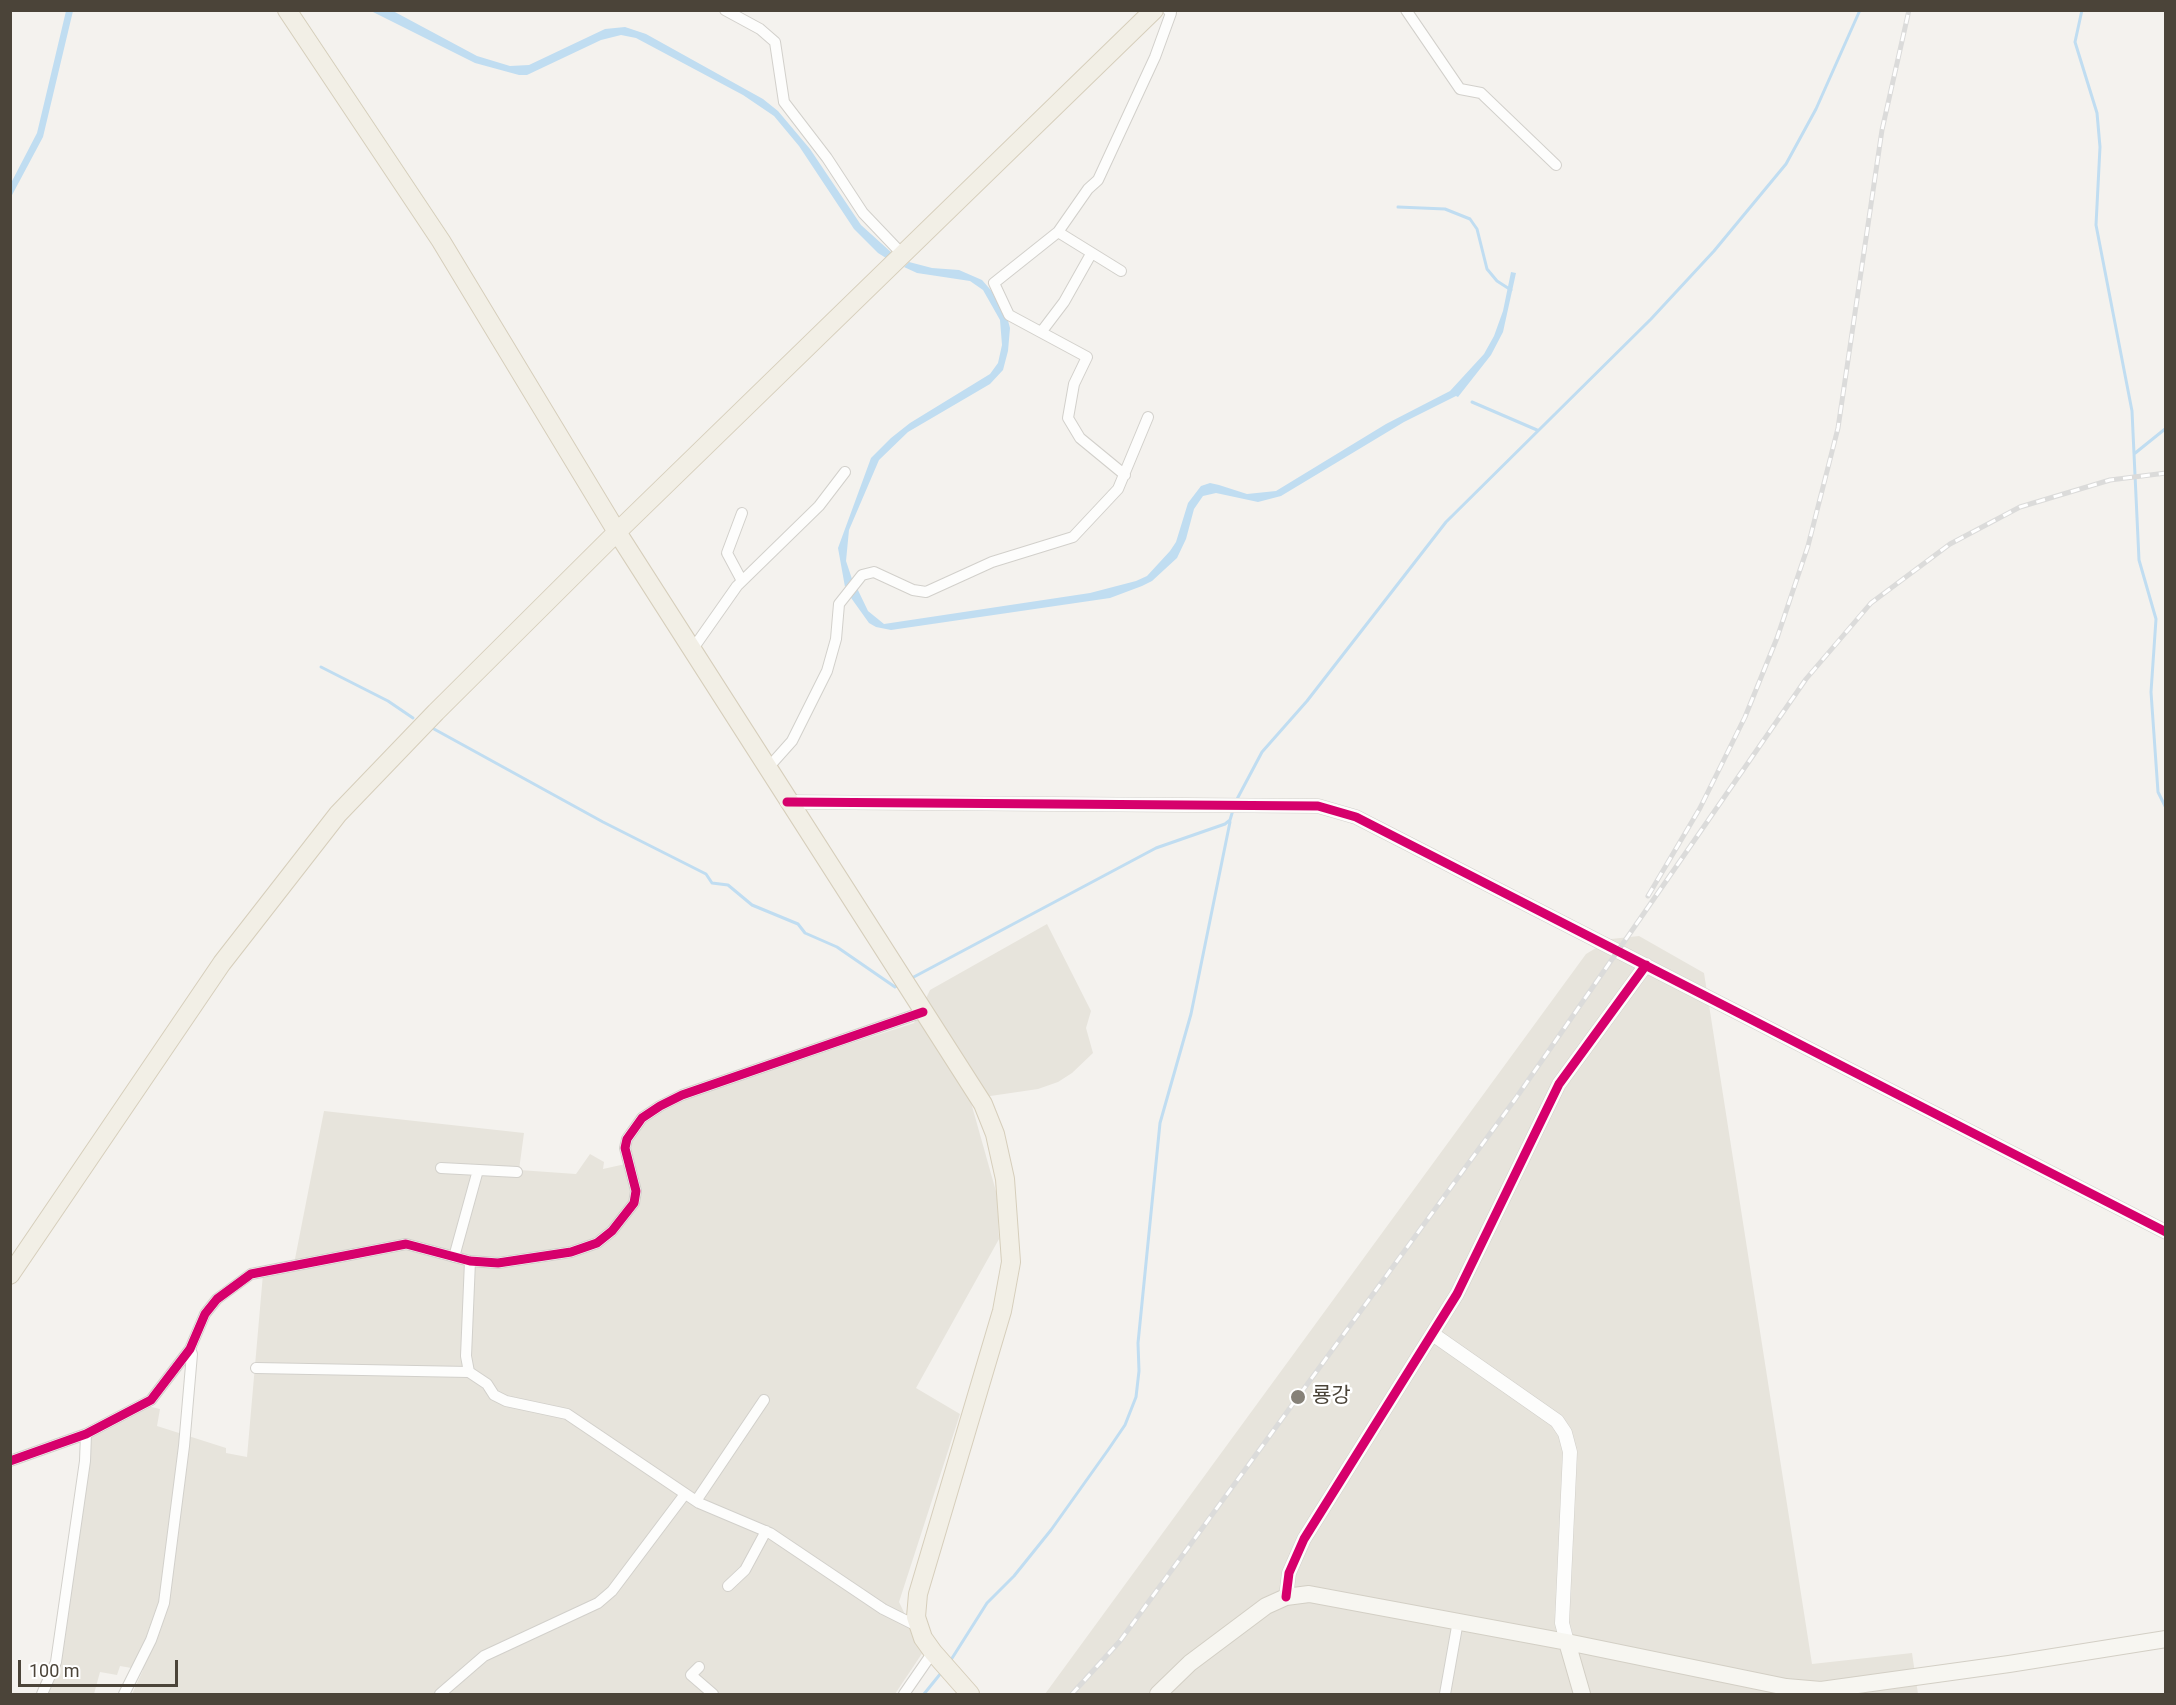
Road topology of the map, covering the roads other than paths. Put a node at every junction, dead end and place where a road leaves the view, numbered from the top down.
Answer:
1 (287, 10) edge
2 (725, 10) edge
3 (1154, 10) edge
4 (1168, 10) edge
5 (1406, 10) edge
6 (1556, 165) dead end
7 (1058, 232) junction
8 (1090, 254) junction
9 (898, 261) junction
10 (1121, 272) dead end
11 (1042, 331) junction
12 (1148, 417) dead end
13 (845, 472) dead end
14 (1125, 475) junction
15 (742, 513) dead end
16 (617, 532) junction
17 (742, 582) junction
18 (692, 650) junction
19 (767, 769) junction
20 (787, 802) junction
21 (1646, 965) junction
22 (923, 1012) junction
23 (441, 1168) dead end
24 (478, 1170) junction
25 (518, 1172) dead end
26 (2166, 1232) edge
27 (454, 1257) junction
28 (470, 1261) junction
29 (10, 1275) edge
30 (1434, 1335) junction
31 (190, 1349) junction
32 (256, 1368) dead end
33 (469, 1372) junction
34 (764, 1400) dead end
35 (86, 1434) junction
36 (10, 1461) edge
37 (685, 1494) junction
38 (696, 1501) junction
39 (766, 1531) junction
40 (729, 1586) dead end
41 (1286, 1597) junction
42 (1458, 1621) junction
43 (919, 1627) junction
44 (2166, 1639) edge
45 (1567, 1642) junction
46 (941, 1662) junction
47 (699, 1667) dead end
48 (42, 1695) edge
49 (124, 1695) edge
50 (440, 1695) edge
51 (713, 1695) edge
52 (903, 1695) edge
53 (970, 1695) edge
54 (1158, 1695) edge
55 (1445, 1695) edge
56 (1582, 1695) edge

1 - 16 main road
2 - 9 street
3 - 9 main road
4 - 7 street
5 - 6 street
7 - 8 street
7 - 11 street
8 - 10 street
8 - 11 street
9 - 16 main road
11 - 14 street
12 - 14 street
13 - 17 street
14 - 19 street
15 - 17 street
16 - 18 main road
16 - 29 main road
17 - 18 street
18 - 19 main road
19 - 20 main road
20 - 21 street
20 - 22 main road
21 - 26 street
21 - 30 street
22 - 28 street
22 - 43 main road
23 - 24 street
24 - 25 street
24 - 27 street
27 - 28 street
27 - 31 street
28 - 33 street
30 - 41 street
30 - 45 street
31 - 35 street
31 - 49 street
32 - 33 street
33 - 37 street
34 - 38 street
35 - 36 street
35 - 48 street
37 - 38 street
37 - 50 street
38 - 39 street
39 - 40 street
39 - 43 street
41 - 42 main road
41 - 54 main road
42 - 45 main road
42 - 55 street
43 - 46 main road
44 - 45 main road
45 - 56 main road
46 - 52 street
46 - 53 main road
47 - 51 street

